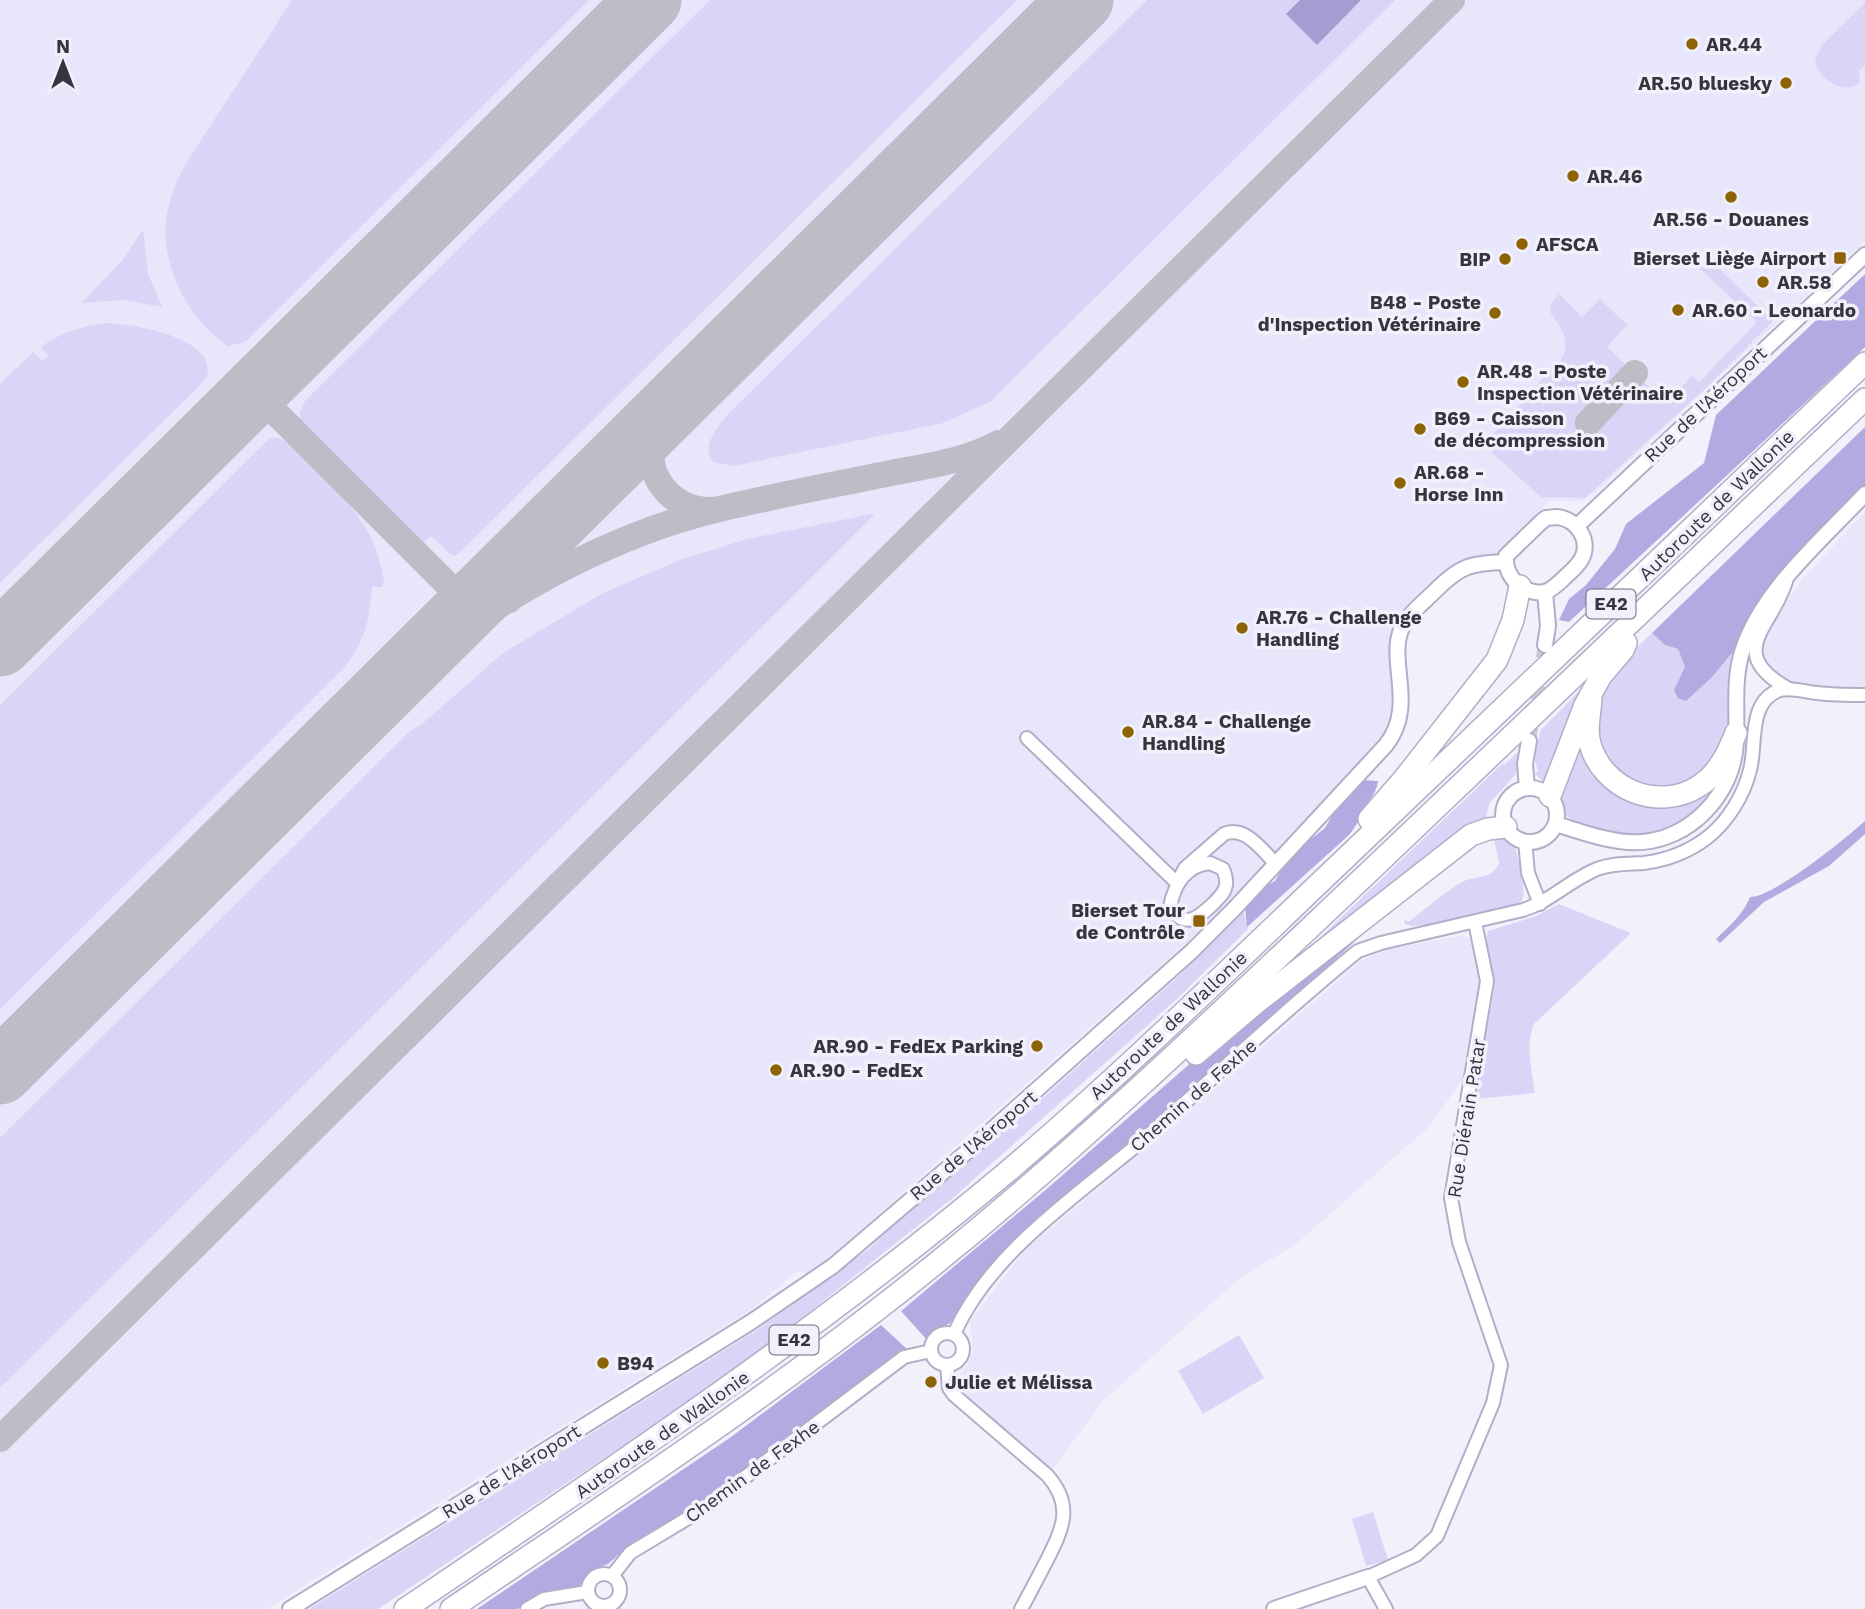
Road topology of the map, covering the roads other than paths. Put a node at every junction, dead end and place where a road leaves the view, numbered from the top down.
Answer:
1 (1865, 255) edge
2 (1865, 363) edge
3 (1865, 399) edge
4 (1865, 494) edge
5 (1577, 526) junction
6 (1506, 562) junction
7 (1787, 578) junction
8 (1520, 586) junction
9 (1545, 592) junction
10 (1636, 618) junction
11 (1545, 645) tunnel mouth
12 (1788, 689) junction
13 (1865, 695) edge
14 (1591, 696) junction
15 (1736, 733) junction
16 (1027, 738) dead end
17 (1529, 741) tunnel mouth
18 (1527, 788) junction
19 (1550, 796) junction
20 (1556, 824) junction
21 (1506, 827) junction
22 (1525, 841) junction
23 (1358, 846) junction
24 (1276, 864) junction
25 (1177, 883) junction
26 (1540, 904) junction
27 (1475, 922) junction
28 (1162, 1068) junction
29 (954, 1334) junction
30 (931, 1351) junction
31 (947, 1366) junction
32 (612, 1576) junction
33 (1368, 1577) junction
34 (587, 1592) junction
35 (290, 1609) edge
36 (405, 1609) edge
37 (451, 1609) edge
38 (527, 1609) edge
39 (1021, 1609) edge
40 (1274, 1609) edge
41 (1386, 1609) edge

1 - 5 street, Rue de l'Aéroport
2 - 23 highway, Autoroute de Wallonie / E42
3 - 10 highway, Autoroute de Wallonie / E42
4 - 7 street
5 - 6 street
5 - 9 street
6 - 8 street
6 - 24 street, Rue de l'Aéroport
7 - 12 street
7 - 15 street
8 - 9 street
8 - 23 highway
9 - 11 street
10 - 14 highway
10 - 28 highway, Autoroute de Wallonie / E42
12 - 13 street
12 - 26 street, Chemin de Fexhe
14 - 15 highway
14 - 19 highway
15 - 20 street
16 - 25 street
17 - 18 street
18 - 19 street
18 - 21 street
19 - 20 street
20 - 22 street
21 - 22 street
21 - 28 highway
22 - 26 street
23 - 36 highway, Autoroute de Wallonie / E42
24 - 25 street
24 - 35 street, Rue de l'Aéroport
25 - 25 street
26 - 27 street, Chemin de Fexhe
27 - 29 street, Chemin de Fexhe
27 - 33 street, Rue Diérain Patar
28 - 37 highway, Autoroute de Wallonie / E42
29 - 30 street, Chemin de Fexhe
29 - 31 street
30 - 31 street
30 - 32 street, Chemin de Fexhe
31 - 39 street
32 - 34 street, Chemin de Fexhe
32 - 34 street
33 - 40 street, Rue Diérain Patar
33 - 41 street
34 - 38 street, Chemin de Fexhe

